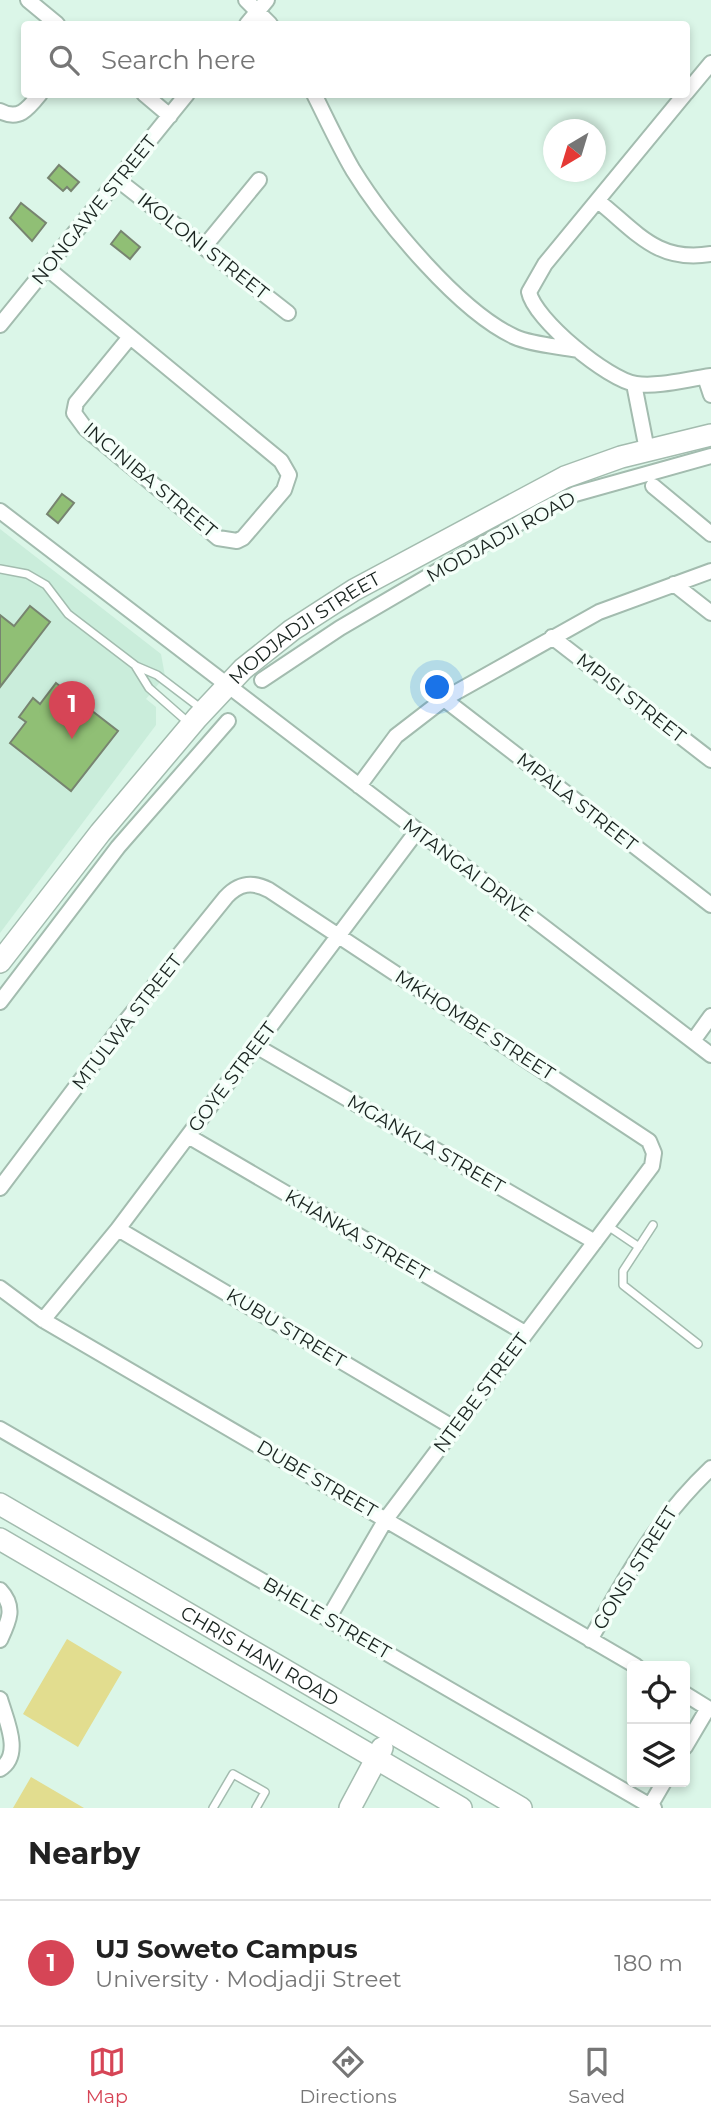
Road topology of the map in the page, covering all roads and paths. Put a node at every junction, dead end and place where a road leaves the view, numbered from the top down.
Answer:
1 (28, 0) edge
2 (246, 0) edge
3 (263, 6) edge
4 (53, 21) edge
5 (250, 21) edge
6 (711, 63) edge
7 (690, 89) edge
8 (36, 98) edge
9 (149, 98) edge
10 (184, 98) edge
11 (316, 98) edge
12 (683, 98) edge
13 (0, 111) edge
14 (170, 116) junction
15 (118, 180) junction
16 (259, 180) dead end
17 (598, 201) junction
18 (204, 247) junction
19 (711, 254) edge
20 (48, 270) junction
21 (288, 313) dead end
22 (0, 326) edge
23 (130, 337) junction
24 (579, 350) junction
25 (708, 376) edge
26 (634, 384) junction
27 (711, 396) edge
28 (711, 435) edge
29 (647, 450) junction
30 (711, 456) edge
31 (653, 486) dead end
32 (0, 512) edge
33 (711, 534) edge
34 (0, 569) edge
35 (711, 572) edge
36 (674, 584) junction
37 (328, 606) junction
38 (711, 613) edge
39 (340, 628) junction
40 (552, 637) junction
41 (136, 666) junction
42 (262, 680) dead end
43 (227, 684) junction
44 (444, 699) junction
45 (197, 718) junction
46 (228, 721) dead end
47 (711, 760) edge
48 (359, 786) junction
49 (417, 831) junction
50 (100, 833) junction
51 (118, 847) junction
52 (269, 890) joint
53 (711, 905) edge
54 (340, 936) junction
55 (0, 962) edge
56 (0, 1002) edge
57 (711, 1016) edge
58 (693, 1041) junction
59 (256, 1046) junction
60 (711, 1055) edge
61 (188, 1136) junction
62 (646, 1175) joint
63 (0, 1188) edge
64 (653, 1224) dead end
65 (608, 1226) junction
66 (118, 1229) junction
67 (595, 1242) junction
68 (639, 1247) junction
69 (0, 1288) edge
70 (43, 1320) junction
71 (525, 1333) junction
72 (698, 1344) dead end
73 (454, 1428) junction
74 (0, 1429) edge
75 (711, 1468) edge
76 (0, 1504) edge
77 (386, 1519) junction
78 (0, 1539) edge
79 (0, 1590) edge
80 (328, 1619) junction
81 (0, 1640) edge
82 (590, 1640) junction
83 (627, 1661) edge
84 (690, 1697) edge
85 (0, 1699) edge
86 (709, 1709) edge
87 (391, 1734) junction
88 (690, 1739) edge
89 (376, 1758) junction
90 (0, 1769) edge
91 (662, 1787) edge
92 (652, 1807) edge
93 (213, 1808) edge
94 (256, 1808) edge
95 (349, 1808) edge
96 (461, 1808) edge
97 (521, 1808) edge

1 - 4 street
2 - 3 street
3 - 5 street
6 - 7 street
8 - 13 street
9 - 14 street
10 - 14 street, NONGAWE STREET
11 - 24 street
12 - 17 street
14 - 15 street, NONGAWE STREET
15 - 18 street, IKOLONI STREET
15 - 20 street, NONGAWE STREET
16 - 18 street
17 - 19 street
17 - 24 street
18 - 21 street, IKOLONI STREET
20 - 22 street, NONGAWE STREET
20 - 23 street, INCINIBA STREET
23 - 23 street, INCINIBA STREET
24 - 26 street
25 - 26 street
25 - 27 street
26 - 29 street
28 - 29 main road, MODJADJI STREET
29 - 37 main road, MODJADJI STREET
30 - 39 street, MODJADJI ROAD
31 - 33 street
32 - 43 street
34 - 41 lane
35 - 36 street
36 - 38 street
36 - 40 street
37 - 39 street
37 - 43 main road, MODJADJI STREET
39 - 42 street, MODJADJI ROAD
40 - 44 street
40 - 47 street, MPISI STREET
41 - 45 lane
41 - 45 lane
43 - 45 main road, MODJADJI STREET
43 - 48 street, MTANGAI DRIVE
44 - 48 street
44 - 53 street, MPALA STREET
45 - 50 main road, MODJADJI STREET
46 - 51 street
48 - 49 street, MTANGAI DRIVE
49 - 54 street, GOYE STREET
49 - 58 street, MTANGAI DRIVE
50 - 51 street
50 - 55 main road, MODJADJI STREET
51 - 56 street
52 - 54 street, MKHOMBE STREET
52 - 63 street, MTULWA STREET
54 - 59 street, GOYE STREET
54 - 62 street, MKHOMBE STREET
57 - 58 street
58 - 60 street, MTANGAI DRIVE
59 - 61 street, GOYE STREET
59 - 67 street, MGANKLA STREET
61 - 66 street, GOYE STREET
61 - 71 street, KHANKA STREET
62 - 65 street, NTEBE STREET
64 - 68 lane
65 - 67 street, NTEBE STREET
65 - 68 lane
66 - 70 street, GOYE STREET
66 - 73 street, KUBU STREET
67 - 71 street, NTEBE STREET
68 - 72 lane
69 - 70 street, DUBE STREET
70 - 77 street, DUBE STREET
71 - 73 street, NTEBE STREET
73 - 77 street, NTEBE STREET
74 - 80 street, BHELE STREET
75 - 82 street, GONSI STREET
76 - 87 main road, CHRIS HANI ROAD
77 - 80 street, NTEBE STREET
77 - 82 street, DUBE STREET
78 - 89 main road, CHRIS HANI ROAD
79 - 81 street
80 - 92 street, BHELE STREET
82 - 83 street, DUBE STREET
84 - 86 street
85 - 90 street
86 - 88 street
87 - 89 main road
87 - 97 main road, CHRIS HANI ROAD
89 - 95 main road
89 - 96 main road, CHRIS HANI ROAD
91 - 92 street
93 - 94 lane

